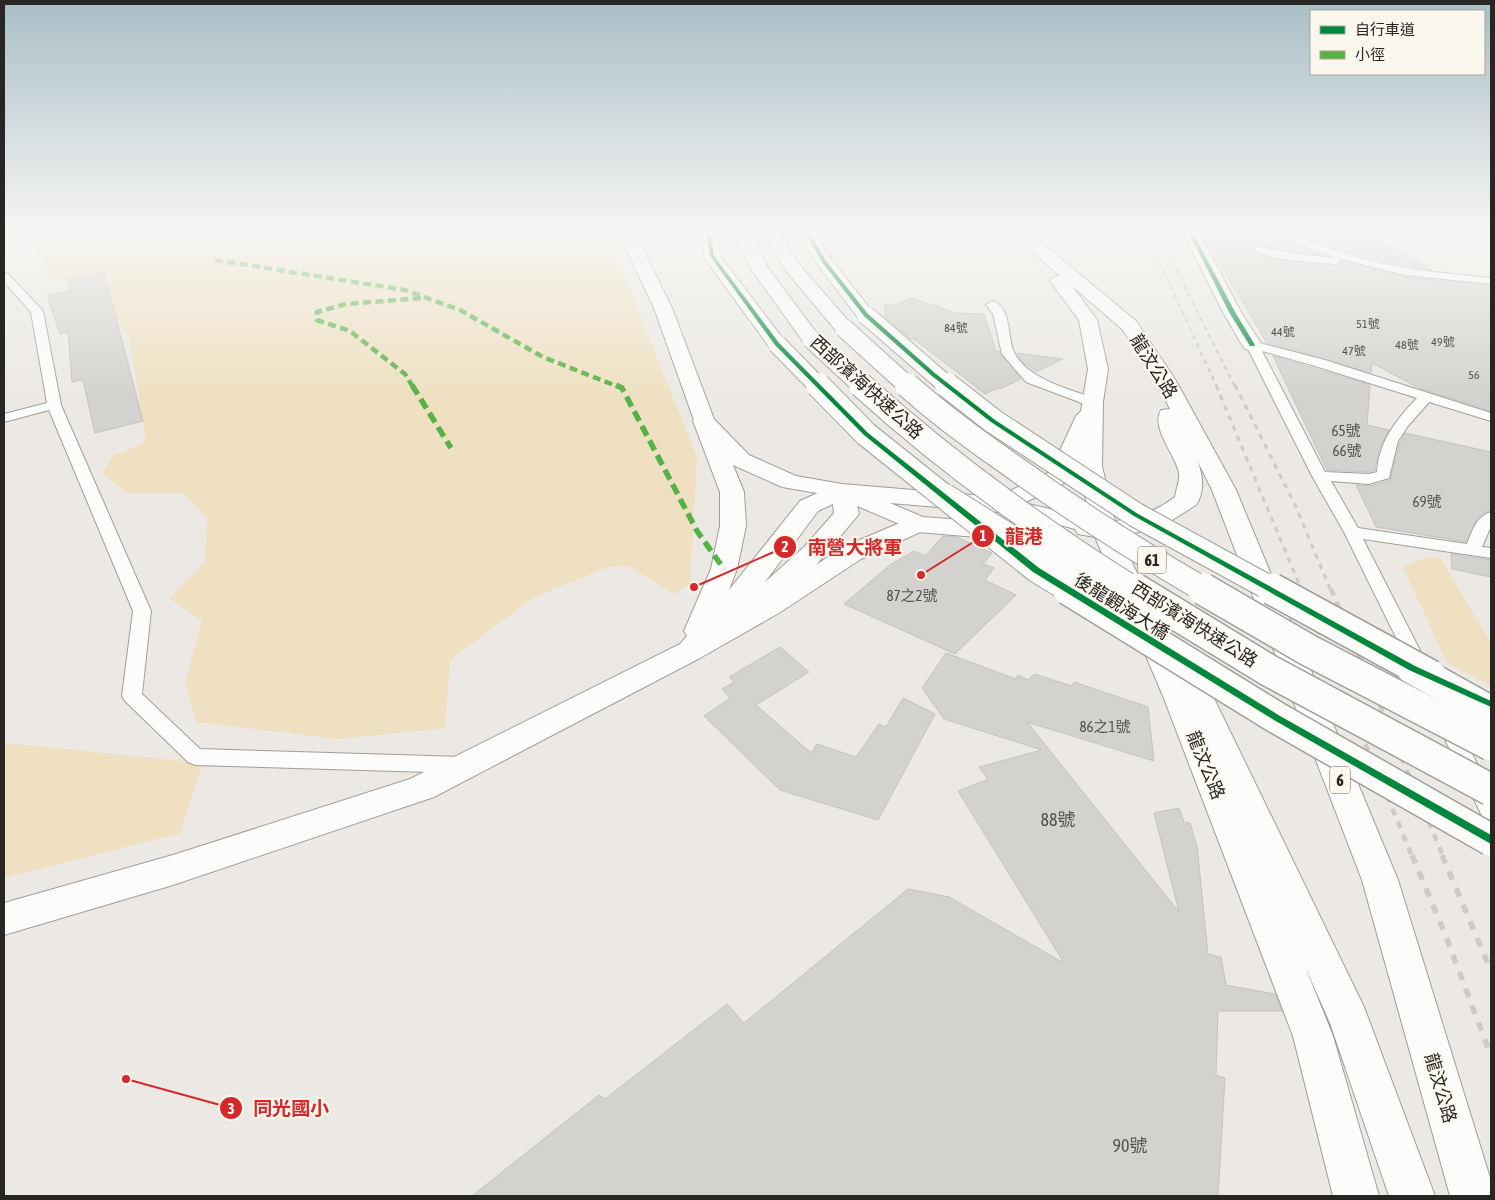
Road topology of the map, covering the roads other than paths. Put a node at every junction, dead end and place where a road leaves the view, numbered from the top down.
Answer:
1 (12, 285) edge
2 (652, 285) edge
3 (733, 285) edge
4 (772, 285) edge
5 (808, 285) edge
6 (843, 285) edge
7 (1064, 285) edge
8 (1084, 285) edge
9 (1218, 285) edge
10 (992, 305) dead end
11 (1252, 345) junction
12 (1165, 379) junction
13 (1426, 396) junction
14 (1092, 402) junction
15 (54, 405) junction
16 (1491, 417) edge
17 (4, 418) edge
18 (704, 421) junction
19 (1320, 476) junction
20 (842, 491) junction
21 (945, 496) junction
22 (1000, 505) junction
23 (1491, 517) edge
24 (918, 524) junction
25 (1104, 529) junction
26 (1352, 532) junction
27 (1473, 549) junction
28 (1491, 553) edge
29 (690, 651) junction
30 (1412, 668) junction
31 (1178, 696) junction
32 (1491, 704) edge
33 (1491, 712) edge
34 (1491, 745) edge
35 (1421, 754) junction
36 (471, 765) junction
37 (1491, 790) edge
38 (1491, 812) edge
39 (1491, 840) edge
40 (4, 919) edge
41 (1356, 1196) edge
42 (1412, 1196) edge
43 (1473, 1196) edge

1 - 15 lane
2 - 18 main road
3 - 21 main road, 後龍觀海大橋, bridge
4 - 35 main road, 西部濱海快速公路 / 61, bridge
5 - 34 main road, 西部濱海快速公路 / 61, bridge
6 - 30 main road, 61, bridge
7 - 14 main road, 龍汶公路
8 - 12 main road, 龍汶公路 / 6
9 - 11 main road
10 - 14 lane
11 - 13 lane
11 - 19 lane
12 - 25 main road
12 - 43 main road, 龍汶公路 / 6
13 - 16 lane
13 - 19 lane
14 - 22 main road
14 - 25 main road, 龍汶公路
15 - 17 lane
15 - 36 lane
18 - 20 main road
18 - 29 main road
19 - 26 lane
20 - 22 main road
20 - 24 main road
20 - 29 main road
21 - 35 main road, bridge
21 - 39 main road, 後龍觀海大橋, bridge
22 - 25 main road
23 - 27 lane
24 - 25 main road
24 - 29 main road
24 - 31 main road
25 - 31 main road, 龍汶公路
25 - 42 main road
26 - 27 lane
26 - 38 lane
27 - 28 lane
29 - 36 main road
30 - 32 main road, 61, bridge
30 - 33 main road, bridge
31 - 41 main road, 龍汶公路
35 - 37 main road, 西部濱海快速公路 / 61, bridge
36 - 40 main road

